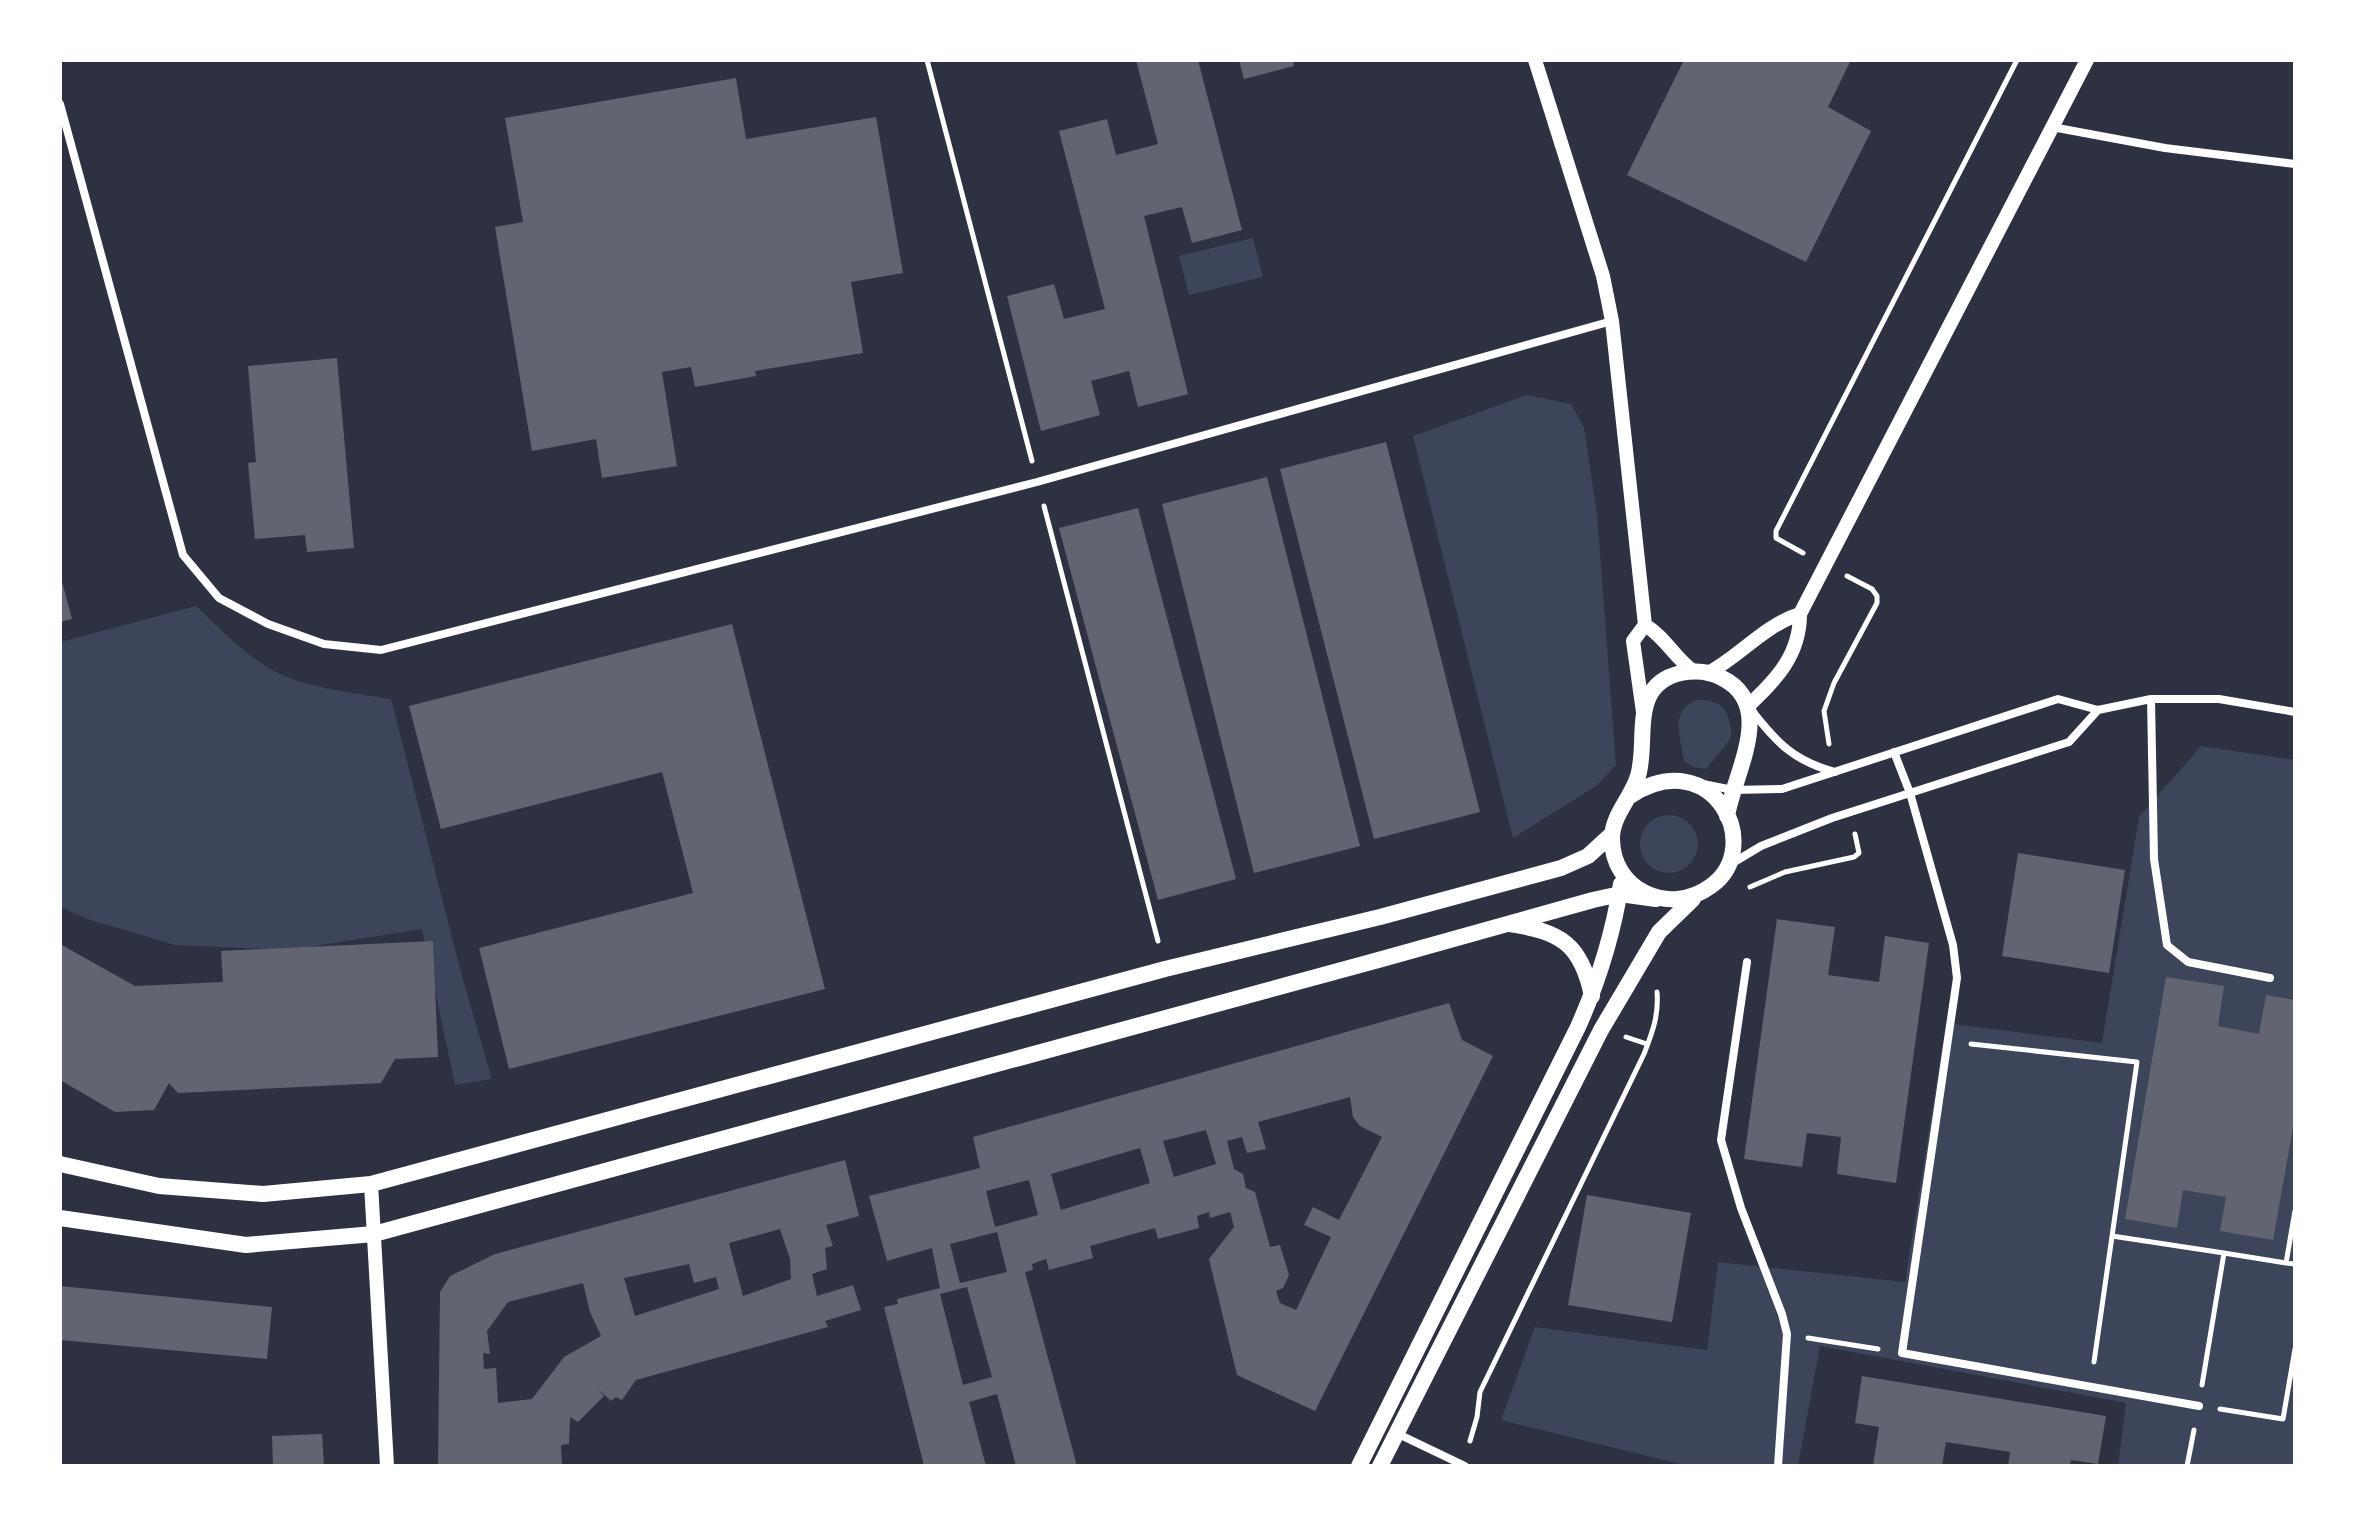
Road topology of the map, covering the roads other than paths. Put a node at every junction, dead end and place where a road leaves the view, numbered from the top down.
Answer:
1 (1535, 60) edge
2 (2087, 60) edge
3 (60, 104) edge
4 (2051, 127) junction
5 (2295, 164) edge
6 (1612, 321) junction
7 (1800, 614) junction
8 (1645, 625) junction
9 (1701, 671) junction
10 (2151, 699) junction
11 (1748, 706) junction
12 (2098, 710) junction
13 (1643, 712) junction
14 (2295, 712) edge
15 (1894, 752) junction
16 (1836, 772) junction
17 (1689, 781) junction
18 (1733, 790) junction
19 (1910, 793) junction
20 (1630, 796) junction
21 (1727, 816) junction
22 (1612, 834) junction
23 (1727, 866) junction
24 (1623, 874) junction
25 (1620, 894) junction
26 (1697, 895) junction
27 (1656, 899) junction
28 (1504, 924) junction
29 (1747, 962) dead end
30 (2270, 978) dead end
31 (1592, 996) junction
32 (60, 1164) edge
33 (371, 1184) junction
34 (60, 1218) edge
35 (374, 1234) junction
36 (2199, 1406) road end
37 (1378, 1427) junction
38 (1397, 1433) junction
39 (387, 1466) edge
40 (1359, 1466) edge
41 (1380, 1466) edge
42 (1465, 1466) edge
43 (1778, 1466) edge

1 - 6 street
2 - 4 street
3 - 6 street
4 - 5 street
4 - 7 street
6 - 8 street
7 - 9 street
7 - 11 street
8 - 9 street
8 - 13 street
9 - 11 main road
9 - 13 main road
10 - 12 street
10 - 14 street
10 - 30 street
11 - 16 street
11 - 18 main road
12 - 15 street
12 - 19 street
13 - 20 main road
15 - 16 street
15 - 19 street
16 - 18 street
17 - 18 street
17 - 20 main road
17 - 21 main road
18 - 21 main road
19 - 23 street
19 - 36 street
20 - 22 main road
21 - 23 main road
22 - 24 main road
22 - 33 main road
23 - 26 main road
24 - 25 main road
24 - 27 main road
25 - 27 main road
25 - 28 main road
25 - 31 main road
26 - 27 main road
26 - 38 main road
28 - 31 main road
28 - 35 main road
29 - 43 street
31 - 37 main road
32 - 33 main road
33 - 35 street
34 - 35 main road
35 - 39 street
37 - 38 street
37 - 40 main road
38 - 41 main road
38 - 42 street

